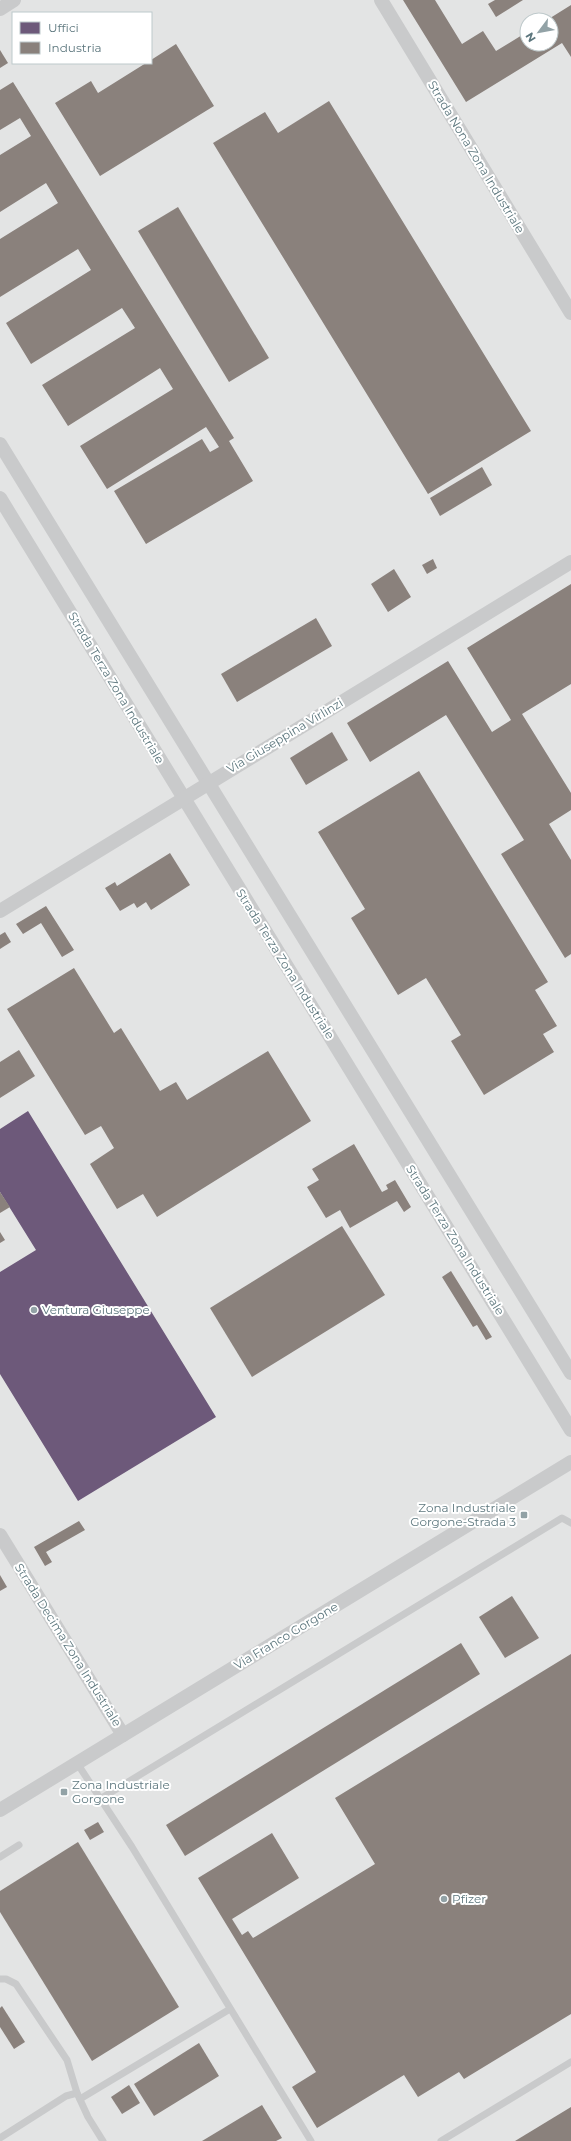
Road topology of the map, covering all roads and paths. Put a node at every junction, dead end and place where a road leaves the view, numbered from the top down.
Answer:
1 (14, 0) edge
2 (381, 0) edge
3 (0, 9) edge
4 (571, 313) edge
5 (0, 444) edge
6 (0, 498) edge
7 (571, 562) edge
8 (208, 783) junction
9 (184, 798) junction
10 (0, 911) edge
11 (571, 1373) edge
12 (571, 1430) edge
13 (571, 1462) edge
14 (571, 1523) edge
15 (0, 1535) edge
16 (123, 1735) junction
17 (77, 1763) junction
18 (100, 1799) junction
19 (0, 1810) edge
20 (19, 1845) dead end
21 (0, 1857) edge
22 (0, 1979) edge
23 (230, 2009) junction
24 (571, 2062) edge
25 (79, 2096) junction
26 (0, 2138) edge
27 (103, 2141) edge
28 (310, 2141) edge
29 (442, 2141) edge

1 - 3 street
2 - 4 street, Strada Nona Zona Industriale
5 - 8 street
6 - 9 street, Strada Terza Zona Industriale
7 - 8 street, Via Giuseppina Virlinzi
8 - 9 street, Via Giuseppina Virlinzi
8 - 11 street
9 - 10 street, Via Giuseppina Virlinzi
9 - 12 street, Strada Terza Zona Industriale
13 - 16 street, Via Franco Gorgone
14 - 18 lane
15 - 16 street, Strada Decima Zona Industriale
16 - 17 street, Via Franco Gorgone
17 - 18 lane
17 - 19 street, Via Franco Gorgone
18 - 23 lane
20 - 21 lane
22 - 25 lane
23 - 25 lane
23 - 28 lane
24 - 29 lane
25 - 26 lane
25 - 27 lane

